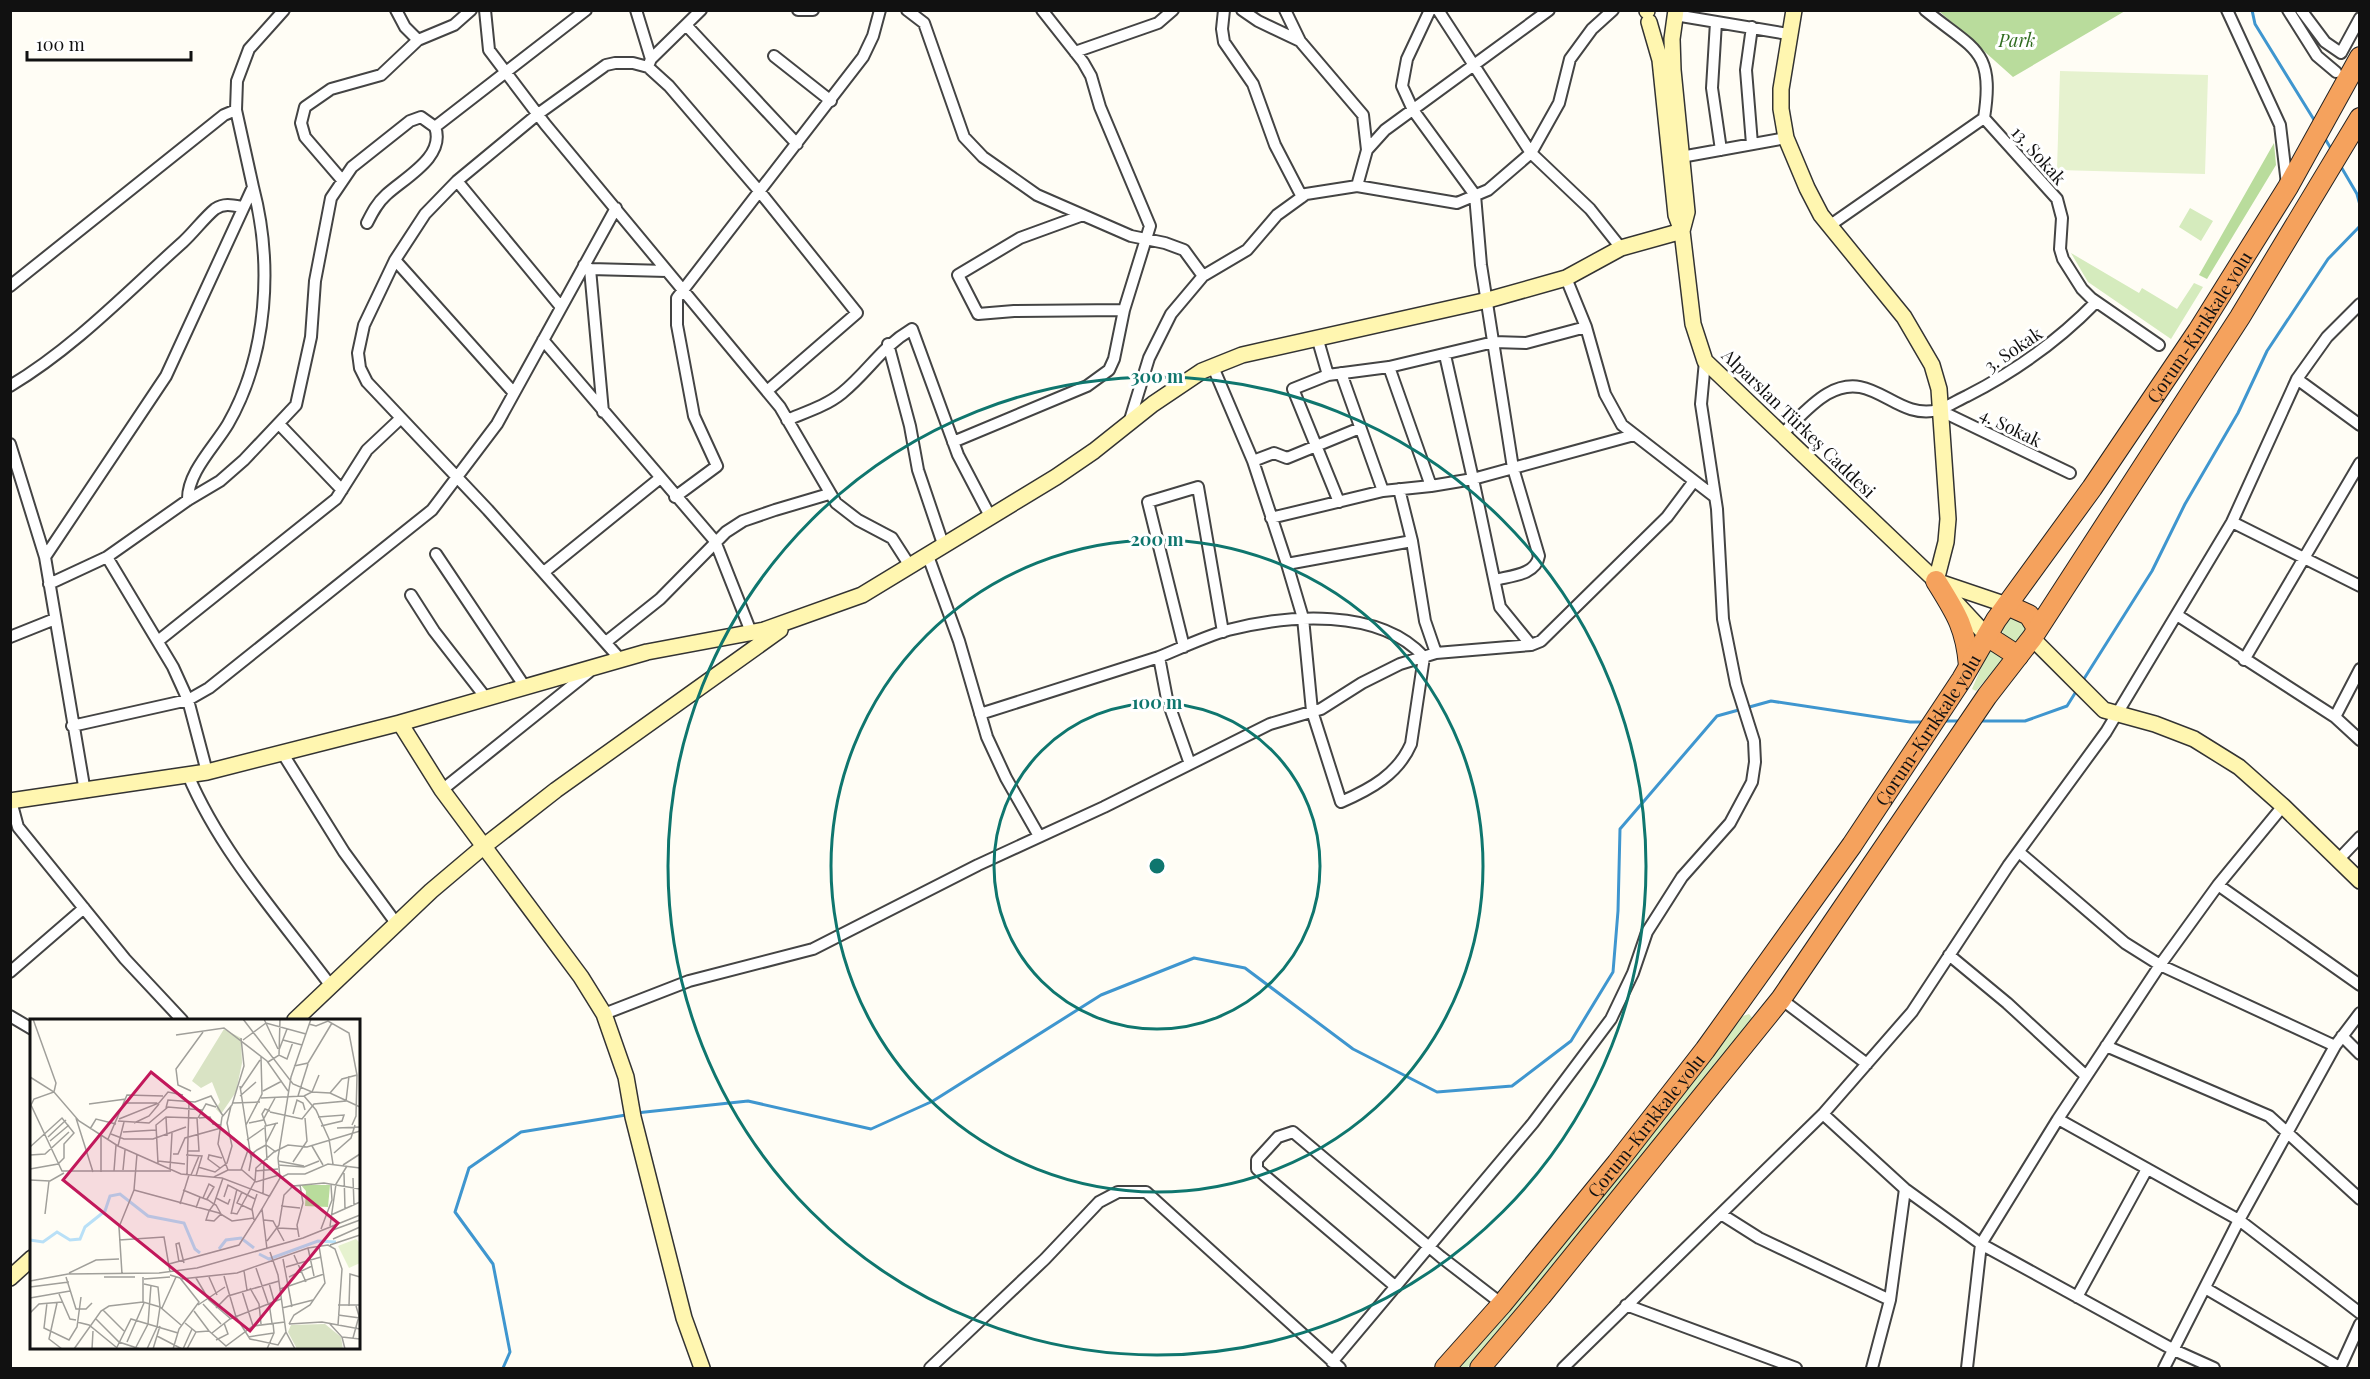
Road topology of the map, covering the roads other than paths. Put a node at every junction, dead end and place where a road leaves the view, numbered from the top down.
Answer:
1 (284, 10) edge
2 (396, 10) edge
3 (471, 10) edge
4 (485, 10) edge
5 (586, 10) edge
6 (636, 10) edge
7 (701, 10) edge
8 (798, 10) edge
9 (813, 10) edge
10 (880, 10) edge
11 (907, 10) edge
12 (1042, 10) edge
13 (1173, 10) edge
14 (1224, 10) edge
15 (1242, 10) edge
16 (1285, 10) edge
17 (1430, 10) edge
18 (1438, 10) edge
19 (1549, 10) edge
20 (1613, 10) edge
21 (1794, 10) edge
22 (1925, 10) edge
23 (2227, 10) edge
24 (2288, 10) edge
25 (2301, 10) edge
26 (1648, 13) edge
27 (1675, 16) edge
28 (2360, 18) edge
29 (1716, 22) junction
30 (686, 25) junction
31 (1752, 27) junction
32 (1788, 34) junction
33 (418, 40) junction
34 (1300, 41) junction
35 (1075, 52) junction
36 (774, 56) dead end
37 (2360, 57) edge
38 (649, 63) junction
39 (1474, 67) junction
40 (506, 71) junction
41 (2336, 72) dead end
42 (831, 101) junction
43 (236, 110) junction
44 (1413, 110) junction
45 (538, 114) junction
46 (1984, 118) junction
47 (2357, 123) edge
48 (435, 127) junction
49 (1786, 138) junction
50 (797, 144) junction
51 (1752, 144) junction
52 (1367, 150) junction
53 (1721, 150) junction
54 (1531, 153) junction
55 (1681, 157) junction
56 (342, 180) junction
57 (457, 181) junction
58 (1357, 186) junction
59 (253, 187) junction
60 (2288, 187) junction
61 (760, 192) junction
62 (1475, 195) junction
63 (1302, 197) junction
64 (242, 207) junction
65 (616, 208) junction
66 (1083, 215) junction
67 (1676, 215) junction
68 (368, 223) dead end
69 (1830, 226) junction
70 (1682, 231) junction
71 (1145, 239) junction
72 (1627, 246) junction
73 (395, 260) junction
74 (587, 267) junction
75 (667, 271) junction
76 (1203, 276) junction
77 (1566, 278) junction
78 (10, 286) edge
79 (682, 290) junction
80 (1488, 300) junction
81 (2096, 302) junction
82 (2360, 304) edge
83 (561, 307) junction
84 (1124, 310) junction
85 (1586, 327) junction
86 (1317, 337) junction
87 (543, 340) junction
88 (1494, 342) junction
89 (888, 344) junction
90 (2159, 345) dead end
91 (1445, 355) junction
92 (1705, 361) junction
93 (1213, 367) junction
94 (1389, 367) junction
95 (1341, 373) junction
96 (1328, 375) junction
97 (2297, 379) junction
98 (10, 386) edge
99 (767, 391) junction
100 (514, 393) junction
101 (1939, 410) junction
102 (603, 412) junction
103 (401, 418) junction
104 (787, 420) junction
105 (1129, 423) junction
106 (279, 424) junction
107 (2360, 425) edge
108 (1360, 428) junction
109 (1782, 434) junction
110 (1634, 435) junction
111 (953, 442) junction
112 (10, 444) edge
113 (1316, 446) junction
114 (1253, 461) junction
115 (2360, 463) edge
116 (1513, 468) junction
117 (2070, 473) dead end
118 (457, 477) junction
119 (659, 478) junction
120 (1473, 478) junction
121 (1694, 481) junction
122 (1431, 486) junction
123 (1399, 489) junction
124 (342, 490) junction
125 (1383, 491) junction
126 (829, 494) junction
127 (675, 497) junction
128 (1715, 497) junction
129 (188, 500) junction
130 (1339, 502) junction
131 (992, 518) junction
132 (1271, 518) junction
133 (2232, 522) junction
134 (1412, 541) junction
135 (715, 542) junction
136 (944, 546) junction
137 (436, 554) dead end
138 (107, 556) junction
139 (928, 556) junction
140 (45, 557) junction
141 (2302, 557) junction
142 (1287, 564) junction
143 (910, 566) junction
144 (543, 572) junction
145 (1495, 580) junction
146 (1936, 581) junction
147 (49, 584) junction
148 (2360, 586) edge
149 (411, 595) dead end
150 (2007, 605) junction
151 (2177, 615) junction
152 (798, 617) junction
153 (1303, 618) junction
154 (55, 619) junction
155 (751, 632) junction
156 (1223, 632) junction
157 (2034, 633) junction
158 (1987, 636) junction
159 (10, 637) edge
160 (158, 641) junction
161 (606, 642) junction
162 (1531, 645) junction
163 (1184, 647) junction
164 (1436, 653) junction
165 (2018, 656) junction
166 (1159, 657) junction
167 (1424, 657) junction
168 (621, 660) junction
169 (2244, 660) junction
170 (593, 668) junction
171 (2360, 669) edge
172 (1965, 672) junction
173 (525, 687) junction
174 (486, 698) junction
175 (188, 700) junction
176 (1312, 711) junction
177 (2110, 712) junction
178 (980, 714) junction
179 (2335, 717) junction
180 (400, 723) junction
181 (72, 726) junction
182 (2360, 740) edge
183 (283, 754) junction
184 (1190, 764) junction
185 (207, 772) junction
186 (188, 775) junction
187 (442, 790) junction
188 (85, 792) junction
189 (11, 801) edge
190 (2283, 806) junction
191 (1039, 836) junction
192 (2360, 837) edge
193 (483, 847) junction
194 (2019, 852) junction
195 (2339, 860) junction
196 (2360, 881) edge
197 (2218, 885) junction
198 (84, 908) junction
199 (396, 923) junction
200 (1949, 955) junction
201 (2160, 965) junction
202 (10, 972) edge
203 (2360, 985) edge
204 (331, 986) junction
205 (1781, 999) junction
206 (2360, 1012) edge
207 (604, 1014) junction
208 (10, 1016) edge
209 (182, 1019) edge
210 (296, 1019) edge
211 (30, 1028) edge
212 (2339, 1041) junction
213 (2106, 1046) junction
214 (2360, 1053) edge
215 (1867, 1064) junction
216 (2086, 1076) junction
217 (1824, 1114) junction
218 (2058, 1119) junction
219 (2288, 1132) junction
220 (2147, 1168) junction
221 (1905, 1189) junction
222 (2360, 1199) edge
223 (1721, 1214) junction
224 (2239, 1220) junction
225 (1981, 1244) junction
226 (1430, 1248) junction
227 (30, 1260) edge
228 (10, 1278) edge
229 (1396, 1287) junction
230 (2205, 1288) junction
231 (2077, 1297) junction
232 (1890, 1300) junction
233 (1502, 1304) junction
234 (1626, 1305) junction
235 (2360, 1313) edge
236 (2360, 1323) edge
237 (2174, 1350) junction
238 (1336, 1365) edge
239 (702, 1368) edge
240 (930, 1368) edge
241 (1445, 1368) edge
242 (1480, 1368) edge
243 (1563, 1368) edge
244 (1796, 1368) edge
245 (1872, 1368) edge
246 (1967, 1368) edge
247 (2164, 1368) edge
248 (2214, 1368) edge
249 (2341, 1368) edge

1 - 43 street
2 - 33 street
3 - 33 street
4 - 40 street
5 - 40 street
6 - 38 street
7 - 30 street
8 - 9 street
10 - 42 street
11 - 66 street
12 - 35 street
13 - 35 street
14 - 63 street
15 - 34 street
16 - 34 street
17 - 44 street
18 - 39 street
19 - 39 street
20 - 54 street
21 - 32 main road
22 - 46 street
23 - 60 street
24 - 41 street
25 - 28 street
26 - 27 main road
26 - 67 main road, Alparslan Türkeş Caddesi
27 - 29 street
27 - 55 main road, Alparslan Türkeş Caddesi
29 - 31 street
29 - 53 street
30 - 38 street
30 - 50 street
31 - 32 street
31 - 51 street
32 - 49 main road
33 - 56 street
34 - 52 street
35 - 71 street
36 - 42 street
37 - 60 highway, Çorum-Kırıkkale yolu
38 - 45 street
38 - 61 street
39 - 44 street
39 - 54 street
40 - 45 street
40 - 48 street
42 - 50 street
43 - 59 street
43 - 78 street
44 - 52 street
44 - 62 street
45 - 57 street
45 - 65 street
46 - 69 street
46 - 81 street, 13. Sokak
47 - 157 highway, Çorum-Kırıkkale yolu
48 - 56 street
48 - 68 street
49 - 51 street
49 - 69 main road
50 - 61 street
51 - 53 street
52 - 58 street
53 - 55 street
54 - 62 street
54 - 72 street
55 - 70 main road, Alparslan Türkeş Caddesi
56 - 106 street
57 - 73 street
57 - 83 street
58 - 62 street
58 - 63 street
59 - 64 street
59 - 129 street
60 - 150 highway, Çorum-Kırıkkale yolu
61 - 79 street
61 - 99 street
62 - 80 street
63 - 76 street
64 - 98 street
64 - 140 street
65 - 74 street
65 - 75 street
66 - 71 street
66 - 84 street
67 - 70 main road, Alparslan Türkeş Caddesi
67 - 72 main road
69 - 101 main road
70 - 72 main road
70 - 92 main road, Alparslan Türkeş Caddesi
71 - 76 street
71 - 84 street
72 - 77 main road
73 - 100 street
73 - 103 street
74 - 75 street
74 - 83 street
74 - 102 street
75 - 79 street
76 - 105 street
77 - 80 main road
77 - 85 street
79 - 99 street
79 - 127 street
80 - 86 main road
80 - 88 street
81 - 90 street, 13. Sokak
81 - 101 street, 3. Sokak
82 - 97 street
83 - 87 street
84 - 111 street
85 - 88 street
85 - 110 street
86 - 93 main road
86 - 96 street
87 - 100 street
87 - 102 street
88 - 91 street
88 - 116 street
89 - 104 street
89 - 111 street
89 - 136 street
91 - 94 street
91 - 120 street
92 - 109 main road, Alparslan Türkeş Caddesi
92 - 128 street
93 - 105 main road
93 - 114 street
94 - 95 street
94 - 122 street
95 - 96 street
95 - 108 street
96 - 113 street
97 - 107 street
97 - 133 street
99 - 104 street
100 - 118 street
101 - 109 street
101 - 117 street, 4. Sokak
101 - 146 main road
102 - 119 street
103 - 118 street
103 - 124 street
104 - 126 street
105 - 131 main road
106 - 124 street
106 - 129 street
108 - 113 street
108 - 125 street
109 - 146 main road, Alparslan Türkeş Caddesi
110 - 116 street
110 - 121 street
111 - 131 street
112 - 140 street
113 - 114 street
113 - 130 street
114 - 132 street
115 - 141 street
116 - 120 street
116 - 145 street
118 - 144 street
118 - 175 street
119 - 127 street
119 - 144 street
120 - 122 street
120 - 145 street
121 - 128 street
121 - 162 street
122 - 123 street
123 - 125 street
123 - 134 street
124 - 160 street
125 - 130 street
126 - 135 street
126 - 143 street
127 - 135 street
128 - 226 street
129 - 138 street
130 - 132 street
131 - 136 main road
132 - 142 street
133 - 141 street
133 - 151 street
134 - 142 street
134 - 164 street
135 - 155 street
135 - 161 street
136 - 139 main road
137 - 173 street
138 - 147 street
138 - 160 street
139 - 143 main road
139 - 178 street
140 - 147 street
141 - 148 street
141 - 169 street
142 - 153 street
143 - 152 main road
144 - 161 street
145 - 162 street
146 - 150 main road
146 - 158 main road, Alparslan Türkeş Caddesi
146 - 172 highway
147 - 154 street
149 - 174 street
150 - 157 highway
150 - 158 highway, Çorum-Kırıkkale yolu
151 - 169 street
151 - 177 street
152 - 155 main road
152 - 193 main road
153 - 156 street
153 - 167 street
153 - 176 street
154 - 159 street
154 - 181 street
155 - 168 main road
156 - 163 street
156 - 163 street
157 - 165 highway, Çorum-Kırıkkale yolu
157 - 177 main road
158 - 165 highway
158 - 172 highway, Çorum-Kırıkkale yolu
160 - 175 street
161 - 168 street
162 - 164 street
163 - 166 street
164 - 167 street
165 - 205 highway, Çorum-Kırıkkale yolu
166 - 178 street
166 - 184 street
167 - 176 street
167 - 176 street
168 - 170 main road
169 - 179 street
170 - 173 main road
170 - 187 street
171 - 179 street
172 - 233 highway, Çorum-Kırıkkale yolu
173 - 174 main road
174 - 180 main road
175 - 181 street
175 - 185 street
176 - 184 street
177 - 190 main road
177 - 194 street
178 - 191 street
179 - 182 street
180 - 183 main road
180 - 187 main road
181 - 188 street
183 - 185 main road
183 - 199 street
184 - 191 street
185 - 186 main road
186 - 188 main road
186 - 204 street
187 - 193 main road
188 - 189 main road
189 - 198 street
190 - 195 main road
190 - 197 street
191 - 207 street
192 - 195 street
193 - 199 main road
193 - 207 main road
194 - 200 street
194 - 201 street
195 - 196 main road
197 - 201 street
197 - 203 street
198 - 202 street
198 - 209 street
199 - 204 main road
200 - 215 street
200 - 216 street
201 - 212 street
201 - 213 street
204 - 210 main road
205 - 215 street
205 - 242 highway, Çorum-Kırıkkale yolu
206 - 212 street
207 - 239 main road
208 - 211 street
212 - 214 street
212 - 219 street
213 - 216 street
213 - 219 street
215 - 217 street
216 - 218 street
217 - 221 street
217 - 223 street
218 - 220 street
218 - 225 street
219 - 222 street
219 - 224 street
220 - 224 street
220 - 231 street
221 - 225 street
221 - 232 street
223 - 232 street
223 - 234 street
224 - 230 street
224 - 235 street
225 - 231 street
225 - 246 street
226 - 229 street
226 - 229 street
226 - 233 street
227 - 228 main road
229 - 238 street
230 - 237 street
230 - 249 street
231 - 237 street
232 - 245 street
233 - 241 highway, Çorum-Kırıkkale yolu
234 - 243 street
234 - 244 street
236 - 249 street
237 - 247 street
237 - 248 street
238 - 240 street

